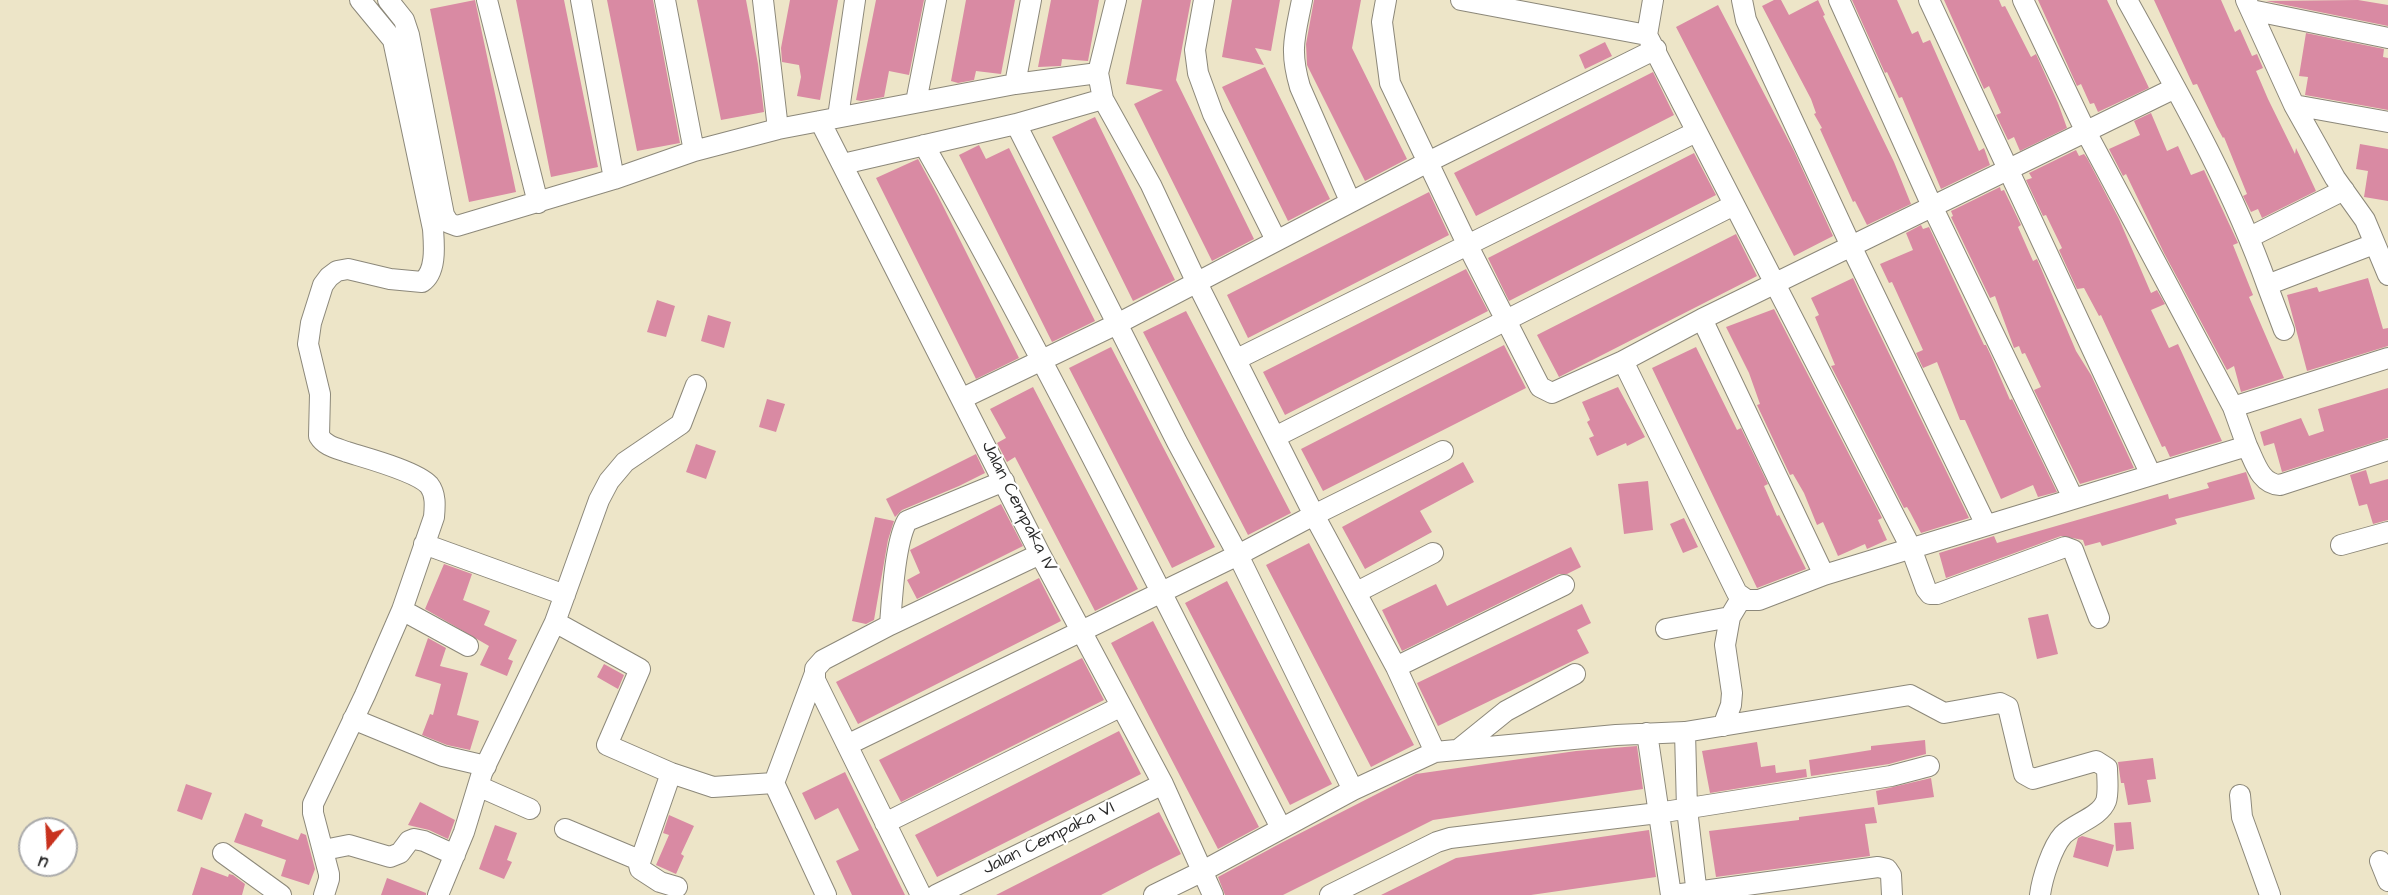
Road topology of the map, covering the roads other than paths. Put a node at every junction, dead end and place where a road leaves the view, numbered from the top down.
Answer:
1 (360, 0) edge
2 (387, 0) edge
3 (487, 0) edge
4 (581, 0) edge
5 (665, 0) edge
6 (855, 0) edge
7 (936, 0) edge
8 (1030, 0) edge
9 (1116, 0) edge
10 (1204, 0) edge
11 (1302, 0) edge
12 (1386, 0) edge
13 (1653, 0) edge
14 (1742, 0) edge
15 (1839, 0) edge
16 (1929, 0) edge
17 (2023, 0) edge
18 (2127, 0) edge
19 (1470, 1) edge
20 (764, 2) edge
21 (2248, 5) edge
22 (1555, 8) edge
23 (2388, 38) edge
24 (1651, 42) junction
25 (1098, 73) junction
26 (1015, 84) junction
27 (2175, 88) junction
28 (1103, 99) junction
29 (916, 102) junction
30 (2294, 105) junction
31 (829, 119) junction
32 (2388, 122) edge
33 (1016, 124) junction
34 (778, 129) junction
35 (2085, 130) junction
36 (1696, 132) junction
37 (924, 145) junction
38 (694, 151) junction
39 (1428, 162) junction
40 (843, 164) junction
41 (2008, 170) junction
42 (614, 179) junction
43 (2344, 190) junction
44 (1350, 201) junction
45 (538, 202) junction
46 (1734, 205) junction
47 (1932, 206) junction
48 (2250, 237) junction
49 (1276, 240) junction
50 (2374, 244) junction
51 (1468, 246) junction
52 (1851, 246) junction
53 (2388, 273) edge
54 (1196, 281) junction
55 (1775, 285) junction
56 (2267, 285) junction
57 (1702, 319) junction
58 (1506, 321) junction
59 (1117, 324) junction
60 (2284, 330) dead end
61 (2388, 357) edge
62 (1237, 359) junction
63 (1042, 360) junction
64 (1623, 361) junction
65 (696, 385) dead end
66 (963, 398) junction
67 (2233, 407) junction
68 (1275, 437) junction
69 (2247, 446) junction
70 (2388, 450) edge
71 (1443, 451) dead end
72 (2151, 475) junction
73 (1004, 481) junction
74 (2073, 498) junction
75 (1314, 515) junction
76 (1986, 525) junction
77 (2388, 532) edge
78 (424, 544) junction
79 (2341, 545) dead end
80 (1911, 548) junction
81 (1433, 553) dead end
82 (1040, 554) junction
83 (1238, 555) junction
84 (1824, 574) junction
85 (1564, 585) dead end
86 (1357, 592) junction
87 (1161, 593) junction
88 (564, 595) junction
89 (1742, 597) junction
90 (402, 610) junction
91 (1730, 617) junction
92 (2099, 618) dead end
93 (555, 622) junction
94 (890, 625) junction
95 (1666, 629) dead end
96 (1081, 631) junction
97 (468, 646) dead end
98 (1396, 667) junction
99 (814, 674) junction
100 (1575, 674) dead end
101 (1120, 707) junction
102 (353, 719) junction
103 (1723, 726) junction
104 (1685, 732) junction
105 (1647, 733) junction
106 (847, 745) junction
107 (1459, 749) junction
108 (1435, 752) junction
109 (486, 766) junction
110 (1929, 766) dead end
111 (671, 773) junction
112 (774, 783) junction
113 (1163, 784) junction
114 (478, 786) junction
115 (1353, 790) junction
116 (2240, 795) dead end
117 (530, 809) dead end
118 (1687, 809) junction
119 (1658, 813) junction
120 (885, 823) junction
121 (1281, 828) junction
122 (565, 829) dead end
123 (324, 850) junction
124 (223, 853) dead end
125 (455, 855) junction
126 (639, 860) junction
127 (2380, 861) dead end
128 (1202, 872) junction
129 (2388, 881) edge
130 (677, 887) dead end
131 (1697, 894) edge
132 (281, 895) edge
133 (324, 895) edge
134 (438, 895) edge
135 (826, 895) edge
136 (921, 895) edge
137 (936, 895) edge
138 (1154, 895) edge
139 (1213, 895) edge
140 (1330, 895) edge
141 (1672, 895) edge
142 (1892, 895) edge
143 (2040, 895) edge
144 (2270, 895) edge

1 - 78 street
2 - 45 street
3 - 45 street
4 - 42 street
5 - 38 street
6 - 31 street
7 - 29 street
8 - 26 street
9 - 25 street
10 - 49 street
11 - 44 street
12 - 39 street
13 - 24 street
14 - 52 street
15 - 47 street
16 - 41 street
17 - 35 street
18 - 27 street
19 - 22 street
20 - 34 street
21 - 23 street
21 - 30 street
22 - 24 street
24 - 36 street
24 - 39 street
25 - 26 street
25 - 28 street
26 - 29 street
27 - 35 street
27 - 48 street
28 - 33 street
28 - 54 street
29 - 31 street
30 - 32 street
30 - 43 street
31 - 34 street
31 - 40 street, Jalan Cempaka IV
33 - 37 street
33 - 59 street
34 - 38 street
35 - 41 street
35 - 67 street
36 - 46 street
36 - 51 street
37 - 40 street
37 - 63 street
38 - 42 street
39 - 44 street
39 - 51 street
40 - 66 street, Jalan Cempaka IV
41 - 47 street
41 - 72 street
42 - 45 street
43 - 48 street
43 - 50 street
44 - 49 street
46 - 55 street
46 - 58 street
47 - 52 street
47 - 74 street
48 - 56 street
49 - 54 street
50 - 53 street
50 - 56 street
51 - 58 street
51 - 62 street
52 - 55 street
52 - 76 street
54 - 59 street
54 - 62 street
55 - 57 street
55 - 80 street
56 - 60 street
57 - 64 street
57 - 84 street
58 - 64 street
58 - 68 street
59 - 63 street
59 - 83 street
61 - 67 street
62 - 68 street
63 - 66 street
63 - 87 street
64 - 89 street
65 - 88 street
66 - 73 street, Jalan Cempaka IV
67 - 69 street
68 - 75 street
69 - 70 street
69 - 72 street
71 - 75 street
72 - 74 street
73 - 82 street, Jalan Cempaka IV
73 - 94 street
74 - 76 street
75 - 83 street
75 - 86 street
76 - 80 street
77 - 79 street
78 - 88 street
78 - 90 street
80 - 84 street
80 - 92 street
81 - 86 street
82 - 94 street
82 - 96 street, Jalan Cempaka IV
83 - 87 street
83 - 115 street
84 - 89 street
85 - 98 street
86 - 98 street
87 - 96 street
87 - 121 street
88 - 93 street
89 - 91 street
90 - 97 street
90 - 102 street
91 - 95 street
91 - 103 street
93 - 109 street
93 - 111 street
94 - 99 street
96 - 101 street, Jalan Cempaka IV
96 - 106 street
98 - 108 street
99 - 106 street
99 - 112 street
100 - 107 street
101 - 113 street, Jalan Cempaka IV
101 - 120 street
102 - 109 street
102 - 123 street
103 - 104 street
103 - 143 street
104 - 105 street
104 - 118 street
105 - 107 street
105 - 119 street
106 - 120 street
107 - 108 street
108 - 115 street
109 - 114 street
110 - 118 street
111 - 112 street
111 - 126 street
112 - 135 street
113 - 128 street, Jalan Cempaka IV
113 - 137 street, Jalan Cempaka VI
114 - 117 street
114 - 125 street
115 - 121 street
116 - 144 street
118 - 119 street
118 - 131 street
119 - 140 street
119 - 141 street
120 - 136 street
121 - 128 street
122 - 126 street
123 - 125 street
123 - 133 street
124 - 132 street
125 - 134 street
126 - 130 street
127 - 129 street
128 - 138 street
128 - 139 street, Jalan Cempaka IV
131 - 141 street
131 - 142 street

